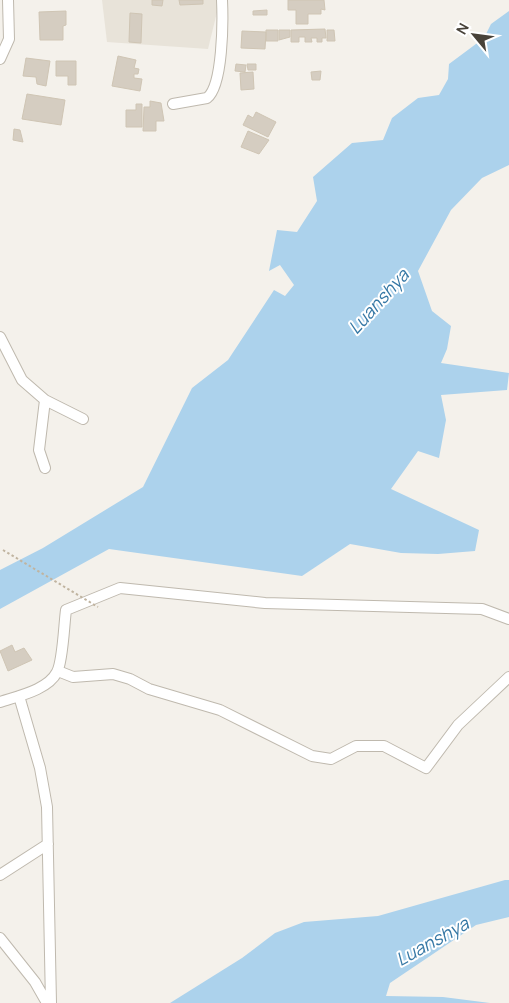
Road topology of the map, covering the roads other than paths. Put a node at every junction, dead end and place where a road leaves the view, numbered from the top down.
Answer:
1 (8, 0) edge
2 (222, 0) edge
3 (0, 59) edge
4 (173, 104) dead end
5 (0, 337) edge
6 (0, 352) edge
7 (10, 358) junction
8 (45, 400) junction
9 (84, 419) dead end
10 (45, 468) dead end
11 (509, 619) edge
12 (58, 671) junction
13 (509, 677) edge
14 (19, 696) junction
15 (0, 702) edge
16 (48, 844) junction
17 (0, 875) edge
18 (0, 938) edge
19 (49, 1003) edge

1 - 3 street
2 - 4 street
5 - 7 street
6 - 7 street
7 - 8 street
8 - 9 street
8 - 10 street
11 - 12 street
12 - 13 street
12 - 14 street
14 - 15 street
14 - 16 street
16 - 17 street
16 - 19 street
18 - 19 street

